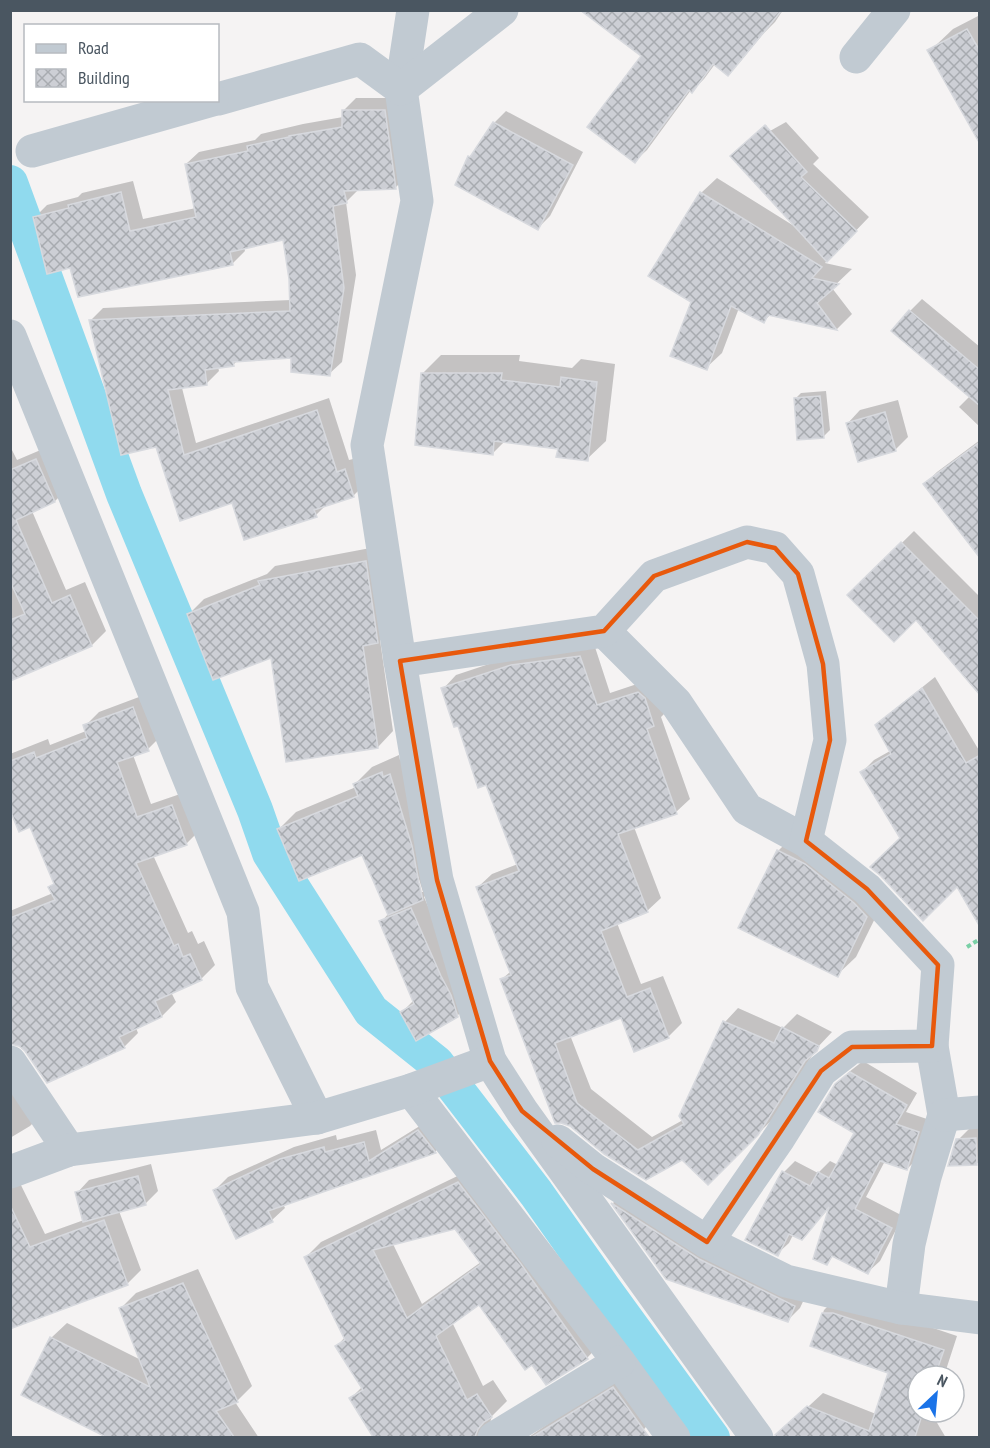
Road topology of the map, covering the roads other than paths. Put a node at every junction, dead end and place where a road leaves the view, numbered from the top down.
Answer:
1 (413, 10) edge
2 (502, 10) edge
3 (894, 10) edge
4 (856, 57) dead end
5 (401, 89) junction
6 (219, 99) edge
7 (205, 102) edge
8 (32, 151) dead end
9 (10, 336) edge
10 (604, 631) junction
11 (400, 661) junction
12 (806, 841) junction
13 (932, 1046) junction
14 (490, 1061) junction
15 (10, 1062) edge
16 (411, 1090) junction
17 (522, 1110) junction
18 (980, 1112) edge
19 (944, 1115) junction
20 (317, 1118) junction
21 (69, 1150) junction
22 (10, 1172) edge
23 (707, 1242) junction
24 (901, 1308) junction
25 (980, 1318) edge
26 (619, 1362) junction
27 (494, 1437) edge
28 (674, 1437) edge
29 (757, 1437) edge

1 - 5 street
2 - 5 street
3 - 4 street
5 - 6 street
5 - 11 street
7 - 8 street
9 - 20 street
10 - 11 street
10 - 12 street
10 - 12 street
11 - 14 street
12 - 13 street
13 - 19 street
13 - 23 street
14 - 16 street
14 - 17 street
15 - 21 street
16 - 20 street
16 - 26 street
17 - 23 street
17 - 29 street
18 - 19 street
19 - 24 street
20 - 21 street
21 - 22 street
23 - 24 street
24 - 25 street
26 - 27 street
26 - 28 street

